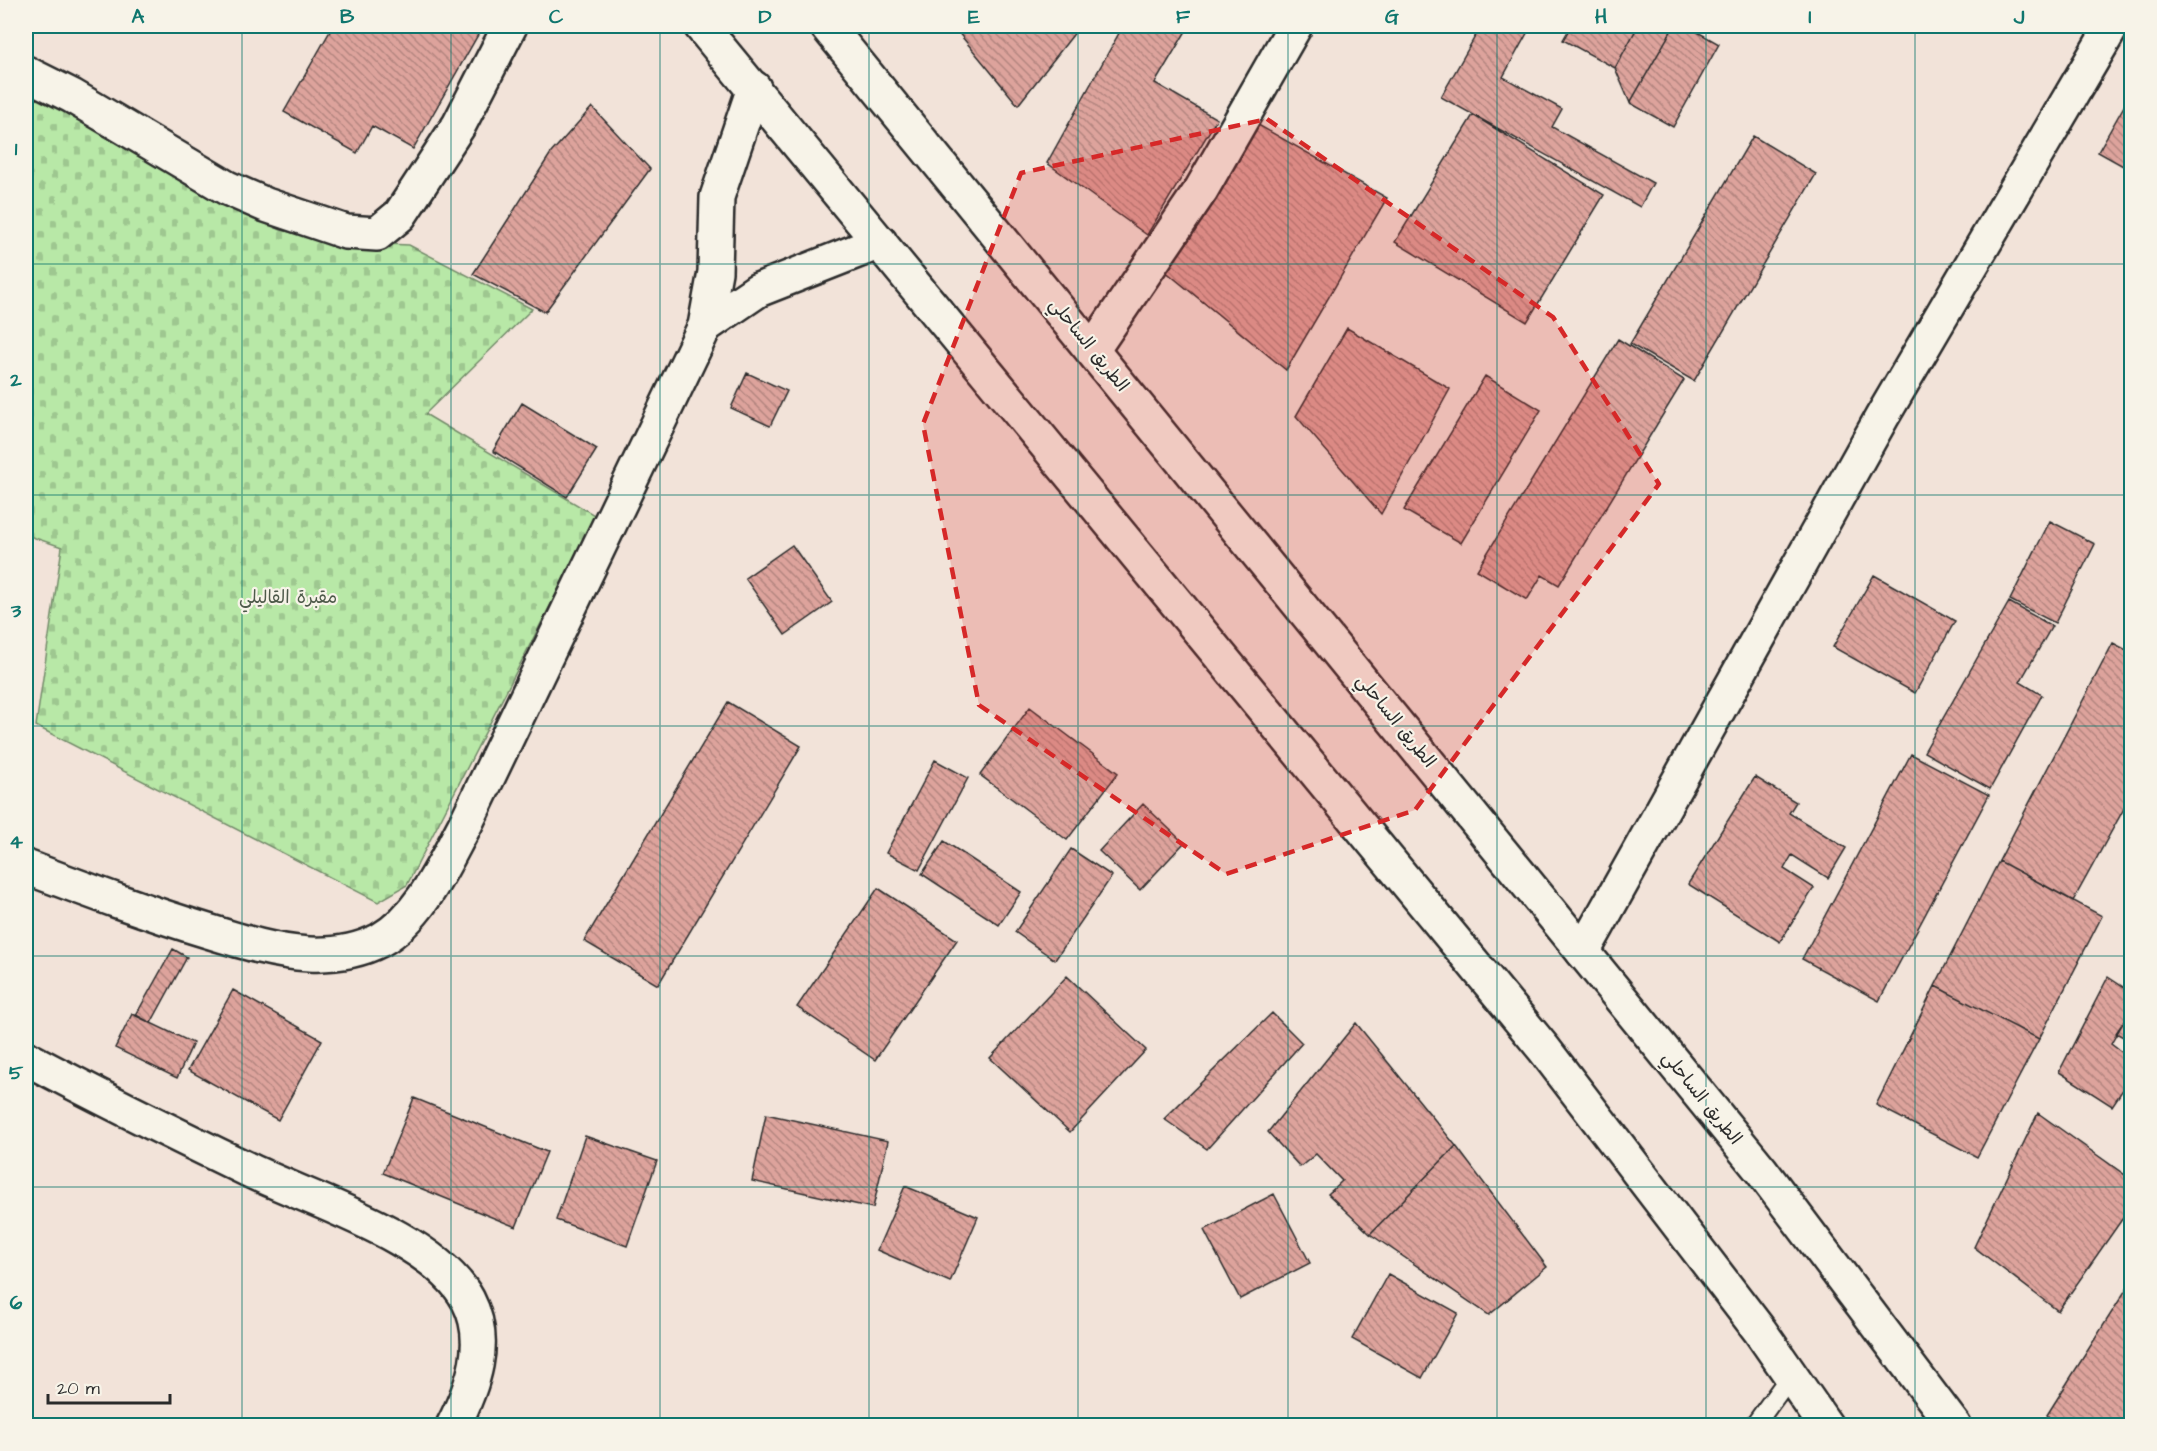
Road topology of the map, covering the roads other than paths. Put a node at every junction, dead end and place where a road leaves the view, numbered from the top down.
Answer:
1 (510, 26) edge
2 (701, 26) edge
3 (827, 26) edge
4 (1295, 26) edge
5 (2112, 26) edge
6 (26, 73) edge
7 (754, 88) junction
8 (880, 242) junction
9 (705, 326) junction
10 (1093, 349) junction
11 (26, 867) edge
12 (1583, 952) junction
13 (26, 1058) edge
14 (1791, 1375) junction
15 (453, 1425) edge
16 (1754, 1425) edge
17 (1826, 1425) edge
18 (1954, 1425) edge

1 - 6 main road
2 - 7 main road
3 - 10 main road, الطريق الساحلي
4 - 10 main road
5 - 12 main road
7 - 8 main road
7 - 9 main road
8 - 9 main road
8 - 14 main road
9 - 11 main road
10 - 12 main road, الطريق الساحلي
12 - 18 main road, الطريق الساحلي
13 - 15 main road
14 - 16 lane
14 - 17 main road

